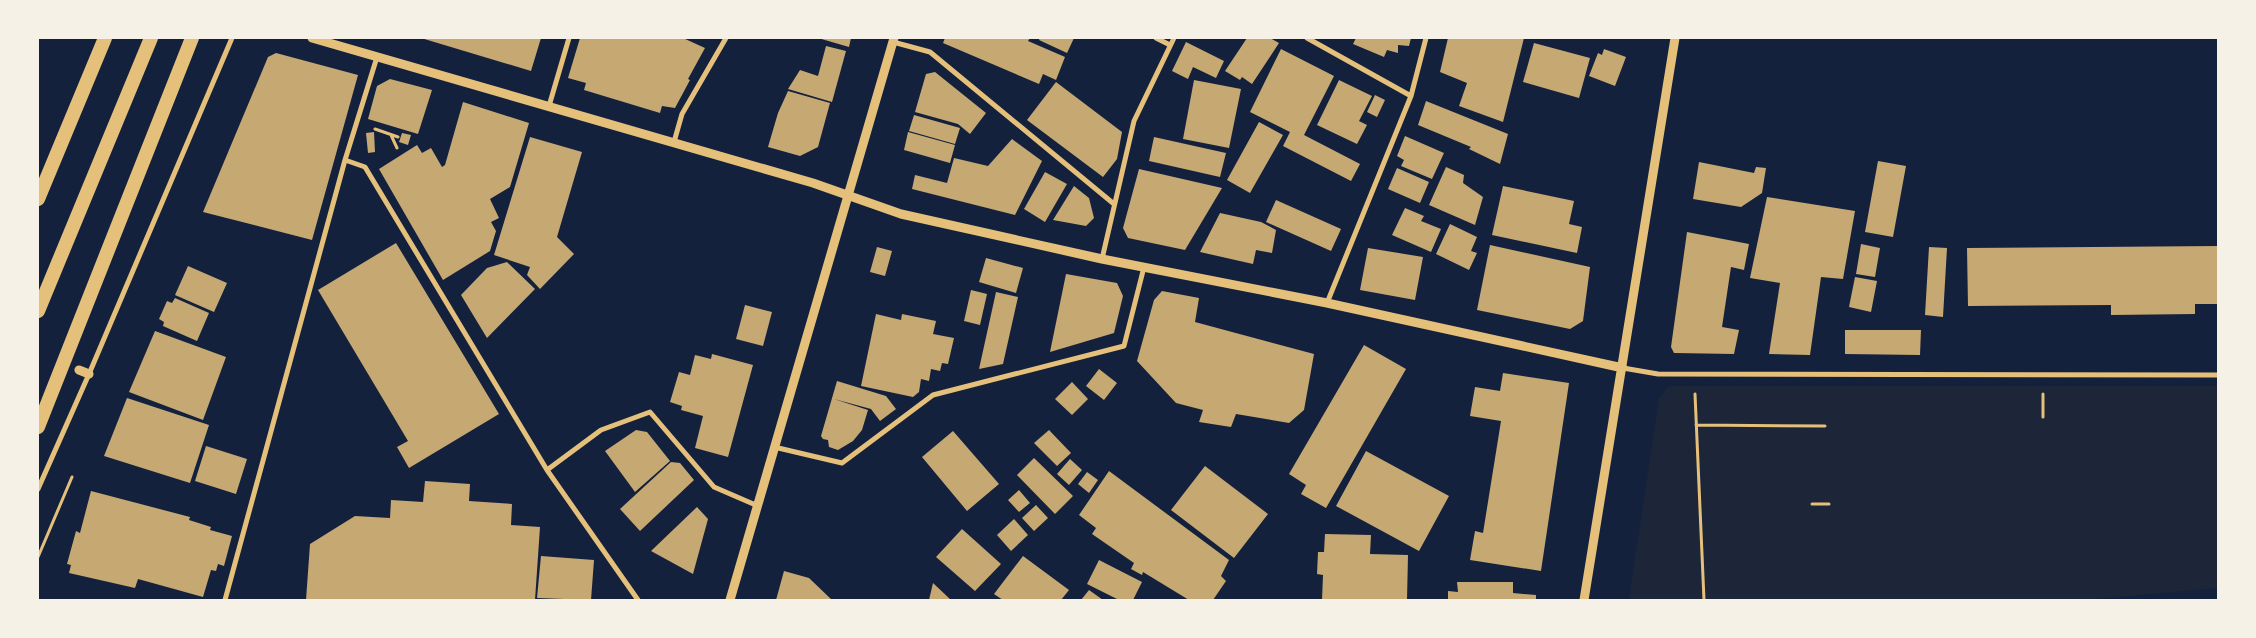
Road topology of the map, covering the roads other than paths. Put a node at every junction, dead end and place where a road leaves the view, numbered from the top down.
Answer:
1 (105, 38) edge
2 (151, 38) edge
3 (192, 38) edge
4 (232, 38) edge
5 (312, 38) edge
6 (569, 38) edge
7 (726, 38) edge
8 (1156, 38) edge
9 (1174, 38) edge
10 (1307, 38) edge
11 (1426, 38) edge
12 (1676, 38) edge
13 (893, 40) edge
14 (1170, 45) junction
15 (377, 57) junction
16 (1411, 96) junction
17 (549, 106) junction
18 (674, 142) junction
19 (345, 160) junction
20 (849, 196) junction
21 (38, 199) edge
22 (1114, 204) junction
23 (1102, 258) junction
24 (1144, 267) junction
25 (1327, 303) junction
26 (38, 311) edge
27 (1623, 368) junction
28 (79, 370) dead end
29 (89, 374) junction
30 (2218, 375) edge
31 (38, 427) edge
32 (774, 447) junction
33 (547, 470) junction
34 (38, 489) edge
35 (758, 506) junction
36 (225, 600) edge
37 (638, 600) edge
38 (730, 600) edge
39 (1584, 600) edge

1 - 21 highway
2 - 26 highway
3 - 31 highway
4 - 29 street
5 - 15 street
6 - 17 street
7 - 18 street
8 - 14 street
9 - 14 street
10 - 16 street
11 - 16 street
12 - 27 street
13 - 20 street
13 - 22 street
14 - 22 street
15 - 17 street
15 - 19 street
16 - 25 street
17 - 18 street
18 - 20 street
19 - 33 street
19 - 36 street
20 - 23 street
20 - 32 street
22 - 23 street
23 - 24 street
24 - 25 street
24 - 32 street
25 - 27 street
27 - 30 street
27 - 39 street
28 - 29 street
29 - 34 street
32 - 35 street
33 - 35 street
33 - 37 street
35 - 38 street

